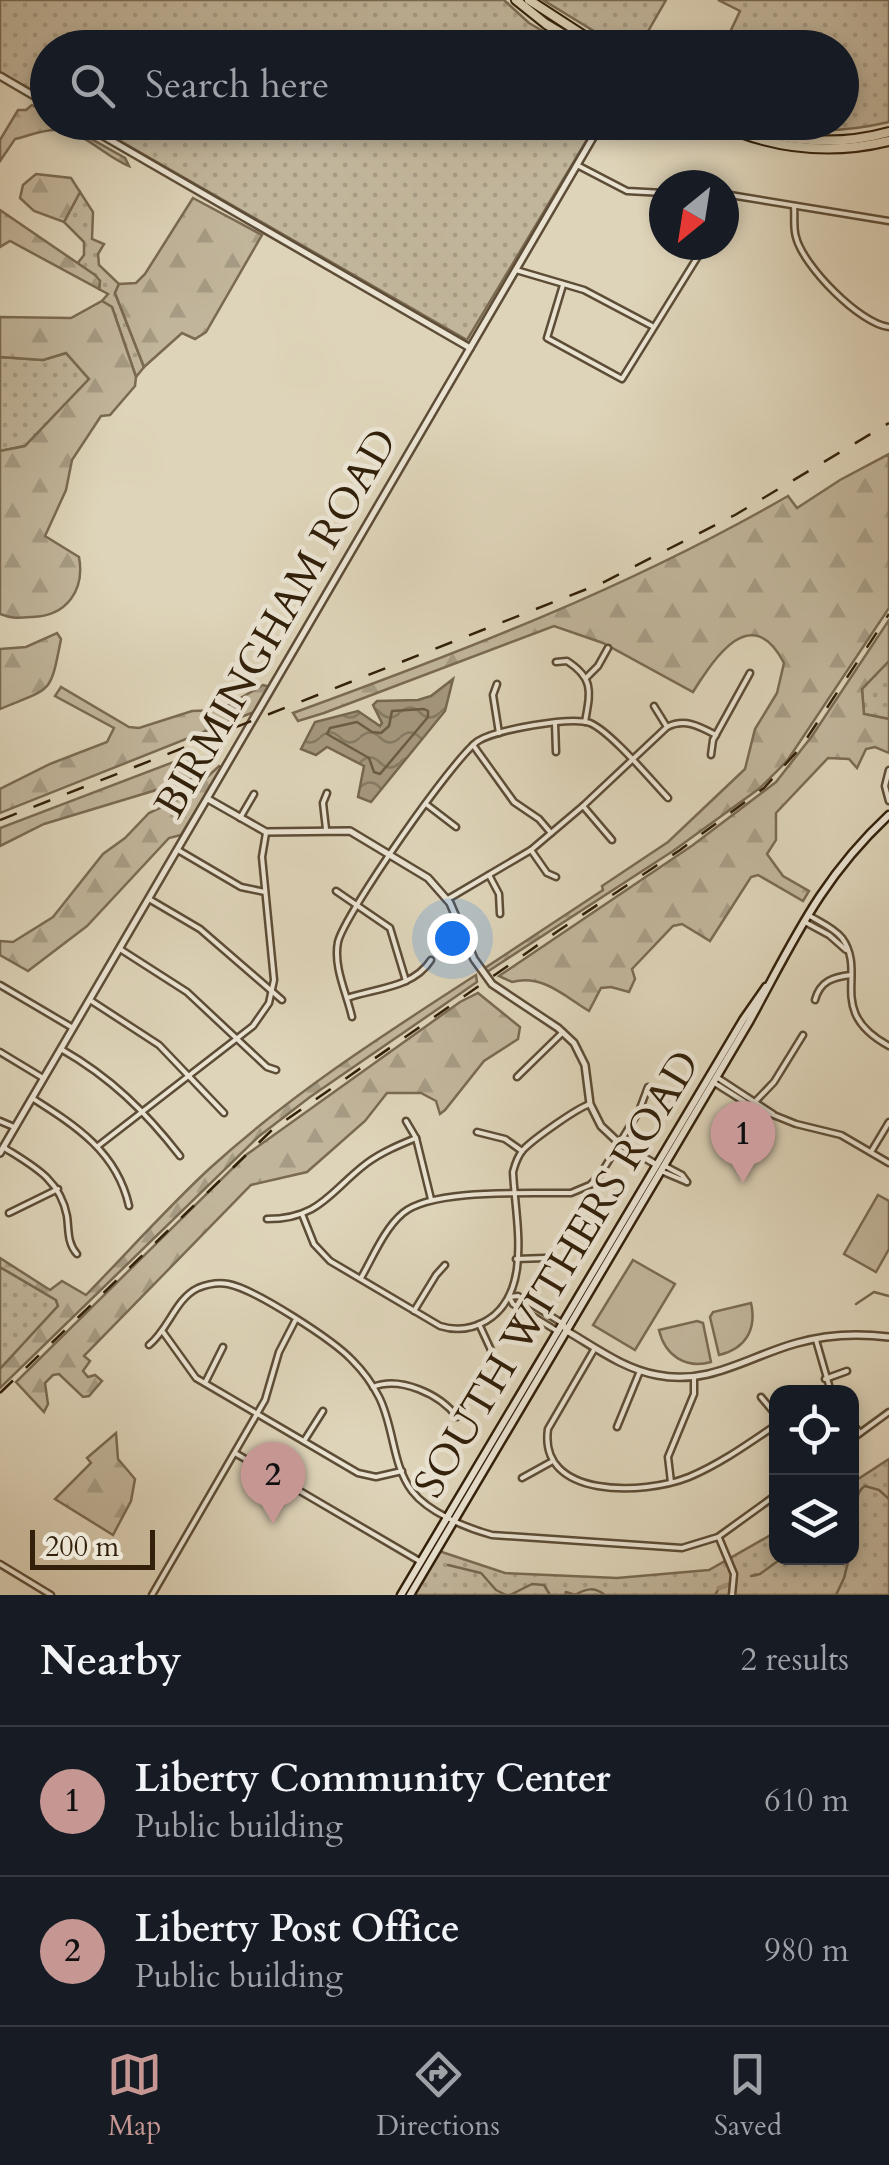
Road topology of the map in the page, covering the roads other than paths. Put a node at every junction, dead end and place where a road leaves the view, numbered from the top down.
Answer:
1 (516, 0) edge
2 (529, 0) edge
3 (556, 30) edge
4 (575, 30) edge
5 (0, 76) edge
6 (30, 94) edge
7 (889, 132) edge
8 (859, 138) edge
9 (110, 140) edge
10 (592, 140) edge
11 (756, 140) edge
12 (812, 140) edge
13 (850, 140) edge
14 (889, 141) edge
15 (577, 166) junction
16 (649, 191) edge
17 (739, 197) edge
18 (794, 206) junction
19 (889, 221) edge
20 (694, 260) edge
21 (516, 270) junction
22 (564, 285) junction
23 (652, 326) junction
24 (889, 327) edge
25 (470, 348) junction
26 (608, 648) dead end
27 (556, 662) dead end
28 (750, 673) dead end
29 (586, 678) junction
30 (497, 684) dead end
31 (654, 706) dead end
32 (585, 722) junction
33 (555, 724) junction
34 (666, 727) junction
35 (499, 732) junction
36 (716, 735) junction
37 (473, 745) junction
38 (556, 752) dead end
39 (711, 755) dead end
40 (631, 761) junction
41 (889, 770) edge
42 (327, 793) dead end
43 (254, 794) dead end
44 (668, 798) dead end
45 (208, 799) junction
46 (889, 801) edge
47 (426, 804) junction
48 (584, 806) junction
49 (889, 815) edge
50 (240, 818) junction
51 (456, 827) dead end
52 (326, 829) junction
53 (266, 832) junction
54 (551, 833) junction
55 (612, 840) dead end
56 (178, 850) junction
57 (531, 850) junction
58 (391, 854) junction
59 (489, 875) junction
60 (556, 877) dead end
61 (336, 891) dead end
62 (265, 892) junction
63 (149, 899) junction
64 (448, 900) junction
65 (359, 906) junction
66 (500, 914) dead end
67 (806, 918) junction
68 (120, 949) junction
69 (431, 960) dead end
70 (850, 975) junction
71 (406, 981) junction
72 (0, 986) edge
73 (273, 991) junction
74 (348, 998) junction
75 (90, 1000) junction
76 (282, 1000) dead end
77 (814, 1000) dead end
78 (352, 1018) dead end
79 (73, 1028) junction
80 (563, 1032) junction
81 (802, 1036) dead end
82 (237, 1039) junction
83 (889, 1046) edge
84 (61, 1048) junction
85 (0, 1052) edge
86 (276, 1070) dead end
87 (190, 1076) junction
88 (43, 1078) junction
89 (517, 1078) dead end
90 (713, 1078) junction
91 (648, 1087) dead end
92 (32, 1098) junction
93 (752, 1103) junction
94 (590, 1104) junction
95 (144, 1111) junction
96 (224, 1113) dead end
97 (0, 1121) edge
98 (406, 1121) dead end
99 (889, 1122) edge
100 (15, 1128) junction
101 (477, 1132) dead end
102 (416, 1138) junction
103 (619, 1142) junction
104 (98, 1146) junction
105 (2, 1150) edge
106 (522, 1152) junction
107 (871, 1152) junction
108 (180, 1156) dead end
109 (889, 1163) edge
110 (661, 1167) junction
111 (58, 1189) junction
112 (514, 1195) junction
113 (431, 1199) junction
114 (128, 1206) dead end
115 (9, 1213) dead end
116 (302, 1214) junction
117 (266, 1219) dead end
118 (77, 1254) dead end
119 (545, 1258) dead end
120 (516, 1259) junction
121 (445, 1266) dead end
122 (360, 1279) junction
123 (509, 1297) junction
124 (414, 1311) junction
125 (296, 1320) junction
126 (562, 1323) junction
127 (479, 1324) junction
128 (557, 1331) junction
129 (567, 1331) junction
130 (163, 1332) junction
131 (889, 1336) edge
132 (816, 1338) junction
133 (149, 1346) dead end
134 (223, 1347) dead end
135 (594, 1348) junction
136 (491, 1350) dead end
137 (847, 1370) dead end
138 (640, 1371) junction
139 (694, 1377) junction
140 (826, 1378) junction
141 (205, 1383) junction
142 (828, 1385) edge
143 (373, 1386) junction
144 (761, 1397) dead end
145 (689, 1407) junction
146 (769, 1407) edge
147 (698, 1410) dead end
148 (323, 1412) dead end
149 (889, 1412) edge
150 (258, 1414) junction
151 (457, 1417) dead end
152 (617, 1427) dead end
153 (769, 1430) edge
154 (860, 1433) edge
155 (304, 1441) junction
156 (235, 1453) junction
157 (551, 1462) junction
158 (402, 1471) junction
159 (522, 1478) dead end
160 (671, 1482) junction
161 (769, 1501) edge
162 (451, 1518) junction
163 (718, 1537) junction
164 (0, 1564) edge
165 (424, 1564) junction
166 (52, 1595) edge
167 (152, 1595) edge
168 (401, 1595) edge
169 (410, 1595) edge
170 (732, 1595) edge

1 - 3 main road
2 - 4 main road
5 - 6 street
7 - 8 main road
9 - 25 street
10 - 15 street, BIRMINGHAM ROAD
11 - 14 main road
12 - 13 main road
15 - 16 street
15 - 21 street, BIRMINGHAM ROAD
17 - 18 street
18 - 19 street
18 - 24 street
20 - 23 street
21 - 22 street
21 - 25 street, BIRMINGHAM ROAD
22 - 23 street
22 - 23 street
25 - 45 street, BIRMINGHAM ROAD
26 - 29 street
27 - 29 street
28 - 36 street
29 - 32 street
30 - 35 street
31 - 34 street
32 - 33 street
32 - 40 street
33 - 35 street
33 - 38 street
34 - 36 street
34 - 40 street
35 - 37 street
36 - 39 street
37 - 47 street
37 - 54 street
40 - 44 street
40 - 48 street
41 - 46 street
42 - 52 street
43 - 50 street
45 - 50 street
45 - 56 street, BIRMINGHAM ROAD
47 - 51 street
47 - 58 street
48 - 54 street
48 - 55 street
49 - 67 main road, SOUTH WITHERS ROAD
50 - 53 street
52 - 53 street
52 - 58 street
53 - 62 street
54 - 57 street
56 - 62 street
56 - 63 street, BIRMINGHAM ROAD
57 - 59 street
57 - 60 street
58 - 64 street
58 - 65 street
59 - 64 street
59 - 66 street
61 - 65 street
62 - 73 street
63 - 68 street, BIRMINGHAM ROAD
63 - 73 street
64 - 80 street
65 - 71 street
65 - 74 street
67 - 70 street
67 - 90 main road, SOUTH WITHERS ROAD
68 - 75 street, BIRMINGHAM ROAD
68 - 82 street
69 - 71 street
70 - 77 street
70 - 83 street
71 - 74 street
72 - 79 street
73 - 76 street
73 - 82 street
74 - 78 street
75 - 79 street, BIRMINGHAM ROAD
75 - 87 street
79 - 84 street, BIRMINGHAM ROAD
80 - 89 street
80 - 94 street
81 - 93 street
82 - 86 street
82 - 87 street
84 - 88 street, BIRMINGHAM ROAD
84 - 95 street
85 - 88 street
87 - 95 street
87 - 96 street
88 - 92 street, BIRMINGHAM ROAD
90 - 93 street
90 - 110 main road, SOUTH WITHERS ROAD
91 - 103 street
92 - 100 street, BIRMINGHAM ROAD
92 - 104 street
93 - 107 street
94 - 103 street
94 - 106 street
95 - 104 street
95 - 108 street
97 - 100 street
98 - 102 street
99 - 107 street
100 - 105 street, BIRMINGHAM ROAD
101 - 106 street
102 - 113 street
102 - 116 street
103 - 110 street
103 - 112 street
104 - 114 street
105 - 111 street
106 - 112 street
107 - 109 street
110 - 126 main road, SOUTH WITHERS ROAD
110 - 129 main road, SOUTH WITHERS ROAD
111 - 115 street
111 - 118 street
112 - 113 street
112 - 120 street
113 - 122 street
116 - 117 street
116 - 122 street
119 - 120 street
120 - 123 street
121 - 124 street
122 - 124 street
123 - 126 street
123 - 127 street
123 - 128 street
124 - 127 street
125 - 130 street
125 - 143 street
125 - 150 street
126 - 128 main road, SOUTH WITHERS ROAD
126 - 129 street
127 - 136 street
128 - 129 street
128 - 162 main road, SOUTH WITHERS ROAD
129 - 135 street
129 - 162 main road, SOUTH WITHERS ROAD
130 - 133 street
130 - 141 street
131 - 132 street
132 - 139 street
132 - 140 street
134 - 141 street
135 - 138 street
135 - 157 street
137 - 140 street
138 - 139 street
138 - 152 street
139 - 145 street
140 - 142 street
141 - 150 street
143 - 151 street
143 - 158 street
144 - 146 street
145 - 147 street
145 - 160 street
148 - 155 street
149 - 154 street
150 - 155 street
150 - 156 street
153 - 160 street
155 - 158 street
156 - 165 street
156 - 167 street
157 - 159 street
157 - 160 street
158 - 162 street
161 - 163 street
162 - 163 street
162 - 165 main road, SOUTH WITHERS ROAD
163 - 170 street
164 - 166 street
165 - 168 main road, SOUTH WITHERS ROAD
165 - 169 main road, SOUTH WITHERS ROAD

